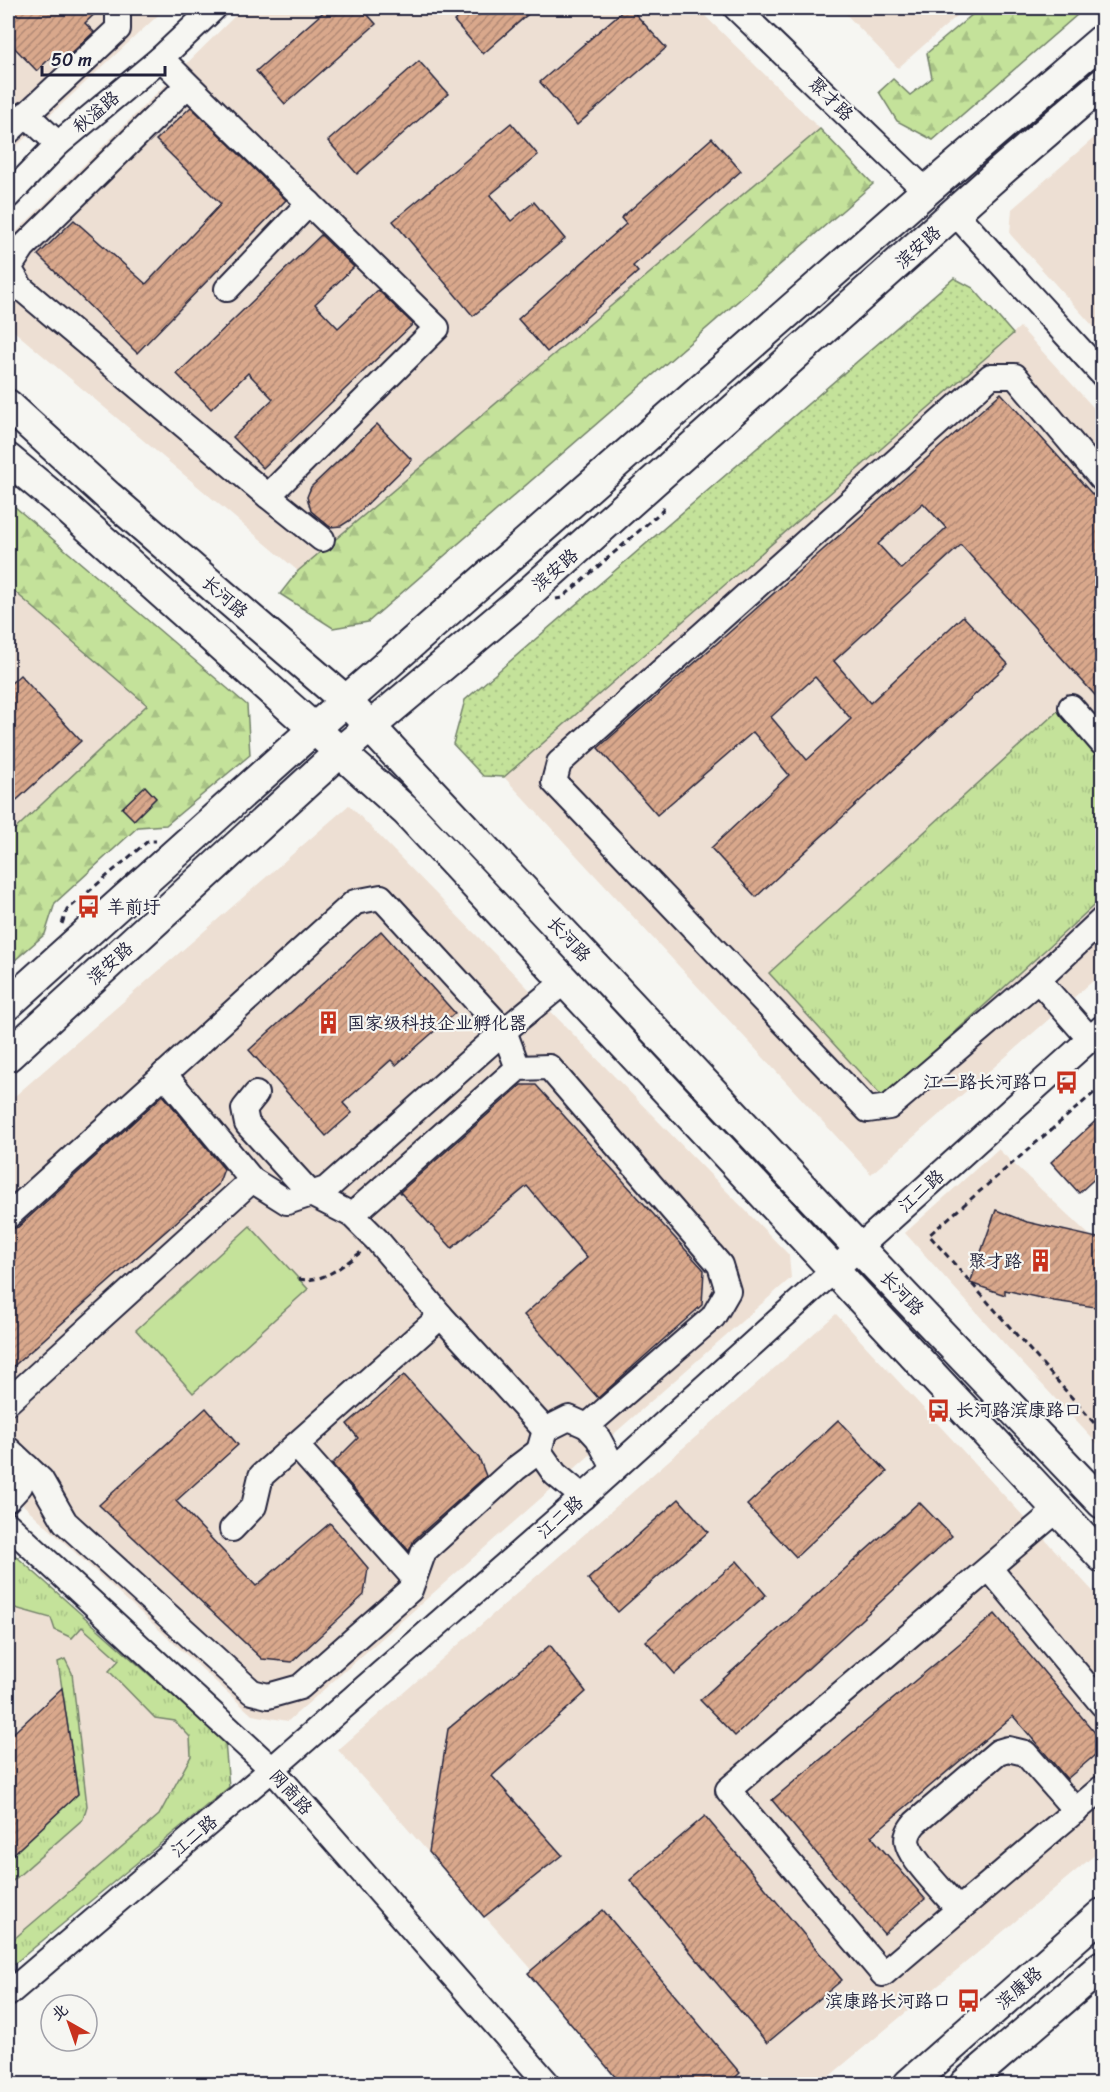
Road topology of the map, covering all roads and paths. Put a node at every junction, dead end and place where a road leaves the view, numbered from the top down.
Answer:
1 (118, 8) edge
2 (214, 8) edge
3 (736, 8) edge
4 (1102, 40) edge
5 (161, 58) junction
6 (1102, 84) edge
7 (188, 85) junction
8 (26, 114) junction
9 (8, 132) edge
10 (58, 144) junction
11 (926, 191) junction
12 (8, 196) edge
13 (309, 203) junction
14 (955, 213) junction
15 (227, 289) dead end
16 (1102, 375) edge
17 (8, 405) edge
18 (8, 459) edge
19 (1102, 478) edge
20 (268, 496) junction
21 (322, 539) dead end
22 (346, 701) junction
23 (1071, 707) dead end
24 (370, 726) junction
25 (315, 728) junction
26 (1102, 742) edge
27 (341, 751) junction
28 (1102, 920) edge
29 (1038, 980) junction
30 (565, 981) junction
31 (8, 1004) edge
32 (504, 1031) junction
33 (1096, 1034) edge
34 (8, 1056) edge
35 (518, 1068) junction
36 (164, 1074) junction
37 (1102, 1086) edge
38 (256, 1094) dead end
39 (252, 1180) junction
40 (311, 1194) junction
41 (352, 1215) junction
42 (8, 1216) edge
43 (377, 1240) junction
44 (858, 1247) junction
45 (835, 1270) junction
46 (299, 1279) dead end
47 (441, 1316) junction
48 (8, 1402) edge
49 (587, 1426) junction
50 (1102, 1432) edge
51 (542, 1440) junction
52 (296, 1445) junction
53 (8, 1449) edge
54 (614, 1468) junction
55 (17, 1470) edge
56 (583, 1497) junction
57 (8, 1499) edge
58 (1102, 1503) edge
59 (1058, 1509) junction
60 (8, 1525) edge
61 (232, 1529) dead end
62 (1102, 1557) edge
63 (990, 1569) junction
64 (414, 1578) junction
65 (1102, 1704) edge
66 (272, 1769) junction
67 (1102, 1788) edge
68 (1076, 1811) junction
69 (959, 1910) junction
70 (1102, 1914) edge
71 (1102, 1966) edge
72 (8, 1994) edge
73 (548, 2085) edge
74 (909, 2085) edge
75 (965, 2085) edge

1 - 8 street
2 - 5 street, 秋溢路
3 - 11 street, 聚才路
4 - 11 main road, 滨安路
5 - 7 street
5 - 10 street, 秋溢路
6 - 14 main road, 滨安路
7 - 13 street
7 - 20 street
8 - 9 street
8 - 10 street
10 - 12 street, 秋溢路
11 - 22 main road, 滨安路
13 - 15 street
13 - 20 street
14 - 16 street
14 - 24 main road, 滨安路
17 - 22 main road, 长河路
18 - 25 main road, 长河路
19 - 29 street
20 - 21 street
22 - 24 main road, 长河路
22 - 25 main road, 滨安路
23 - 26 street
24 - 27 main road, 滨安路
24 - 44 main road, 长河路
25 - 27 main road, 长河路
25 - 31 main road, 滨安路
27 - 30 main road, 长河路
27 - 34 main road, 滨安路
28 - 29 street
29 - 33 street
30 - 32 street
30 - 45 main road, 长河路
32 - 35 street
32 - 36 street
32 - 40 street
33 - 44 street, 江二路
35 - 41 street
35 - 49 street
36 - 39 street
36 - 42 street
37 - 50 path
38 - 40 street
39 - 40 street
39 - 48 street
40 - 41 street
41 - 43 street
43 - 46 path
43 - 47 street
44 - 45 street, 江二路
44 - 58 main road, 长河路
45 - 54 street, 江二路
45 - 59 main road, 长河路
47 - 51 street
47 - 52 street
49 - 51 street
49 - 54 street
51 - 56 street
51 - 64 street
52 - 61 street
52 - 64 street
53 - 55 street
54 - 56 street, 江二路
55 - 57 street
55 - 64 street
56 - 66 street, 江二路
59 - 62 main road, 长河路
59 - 63 street
60 - 66 street, 网商路
63 - 65 street
63 - 69 street
66 - 72 street, 江二路
66 - 73 street, 网商路
67 - 68 street
68 - 69 street
68 - 69 street
70 - 74 main road, 滨康路
71 - 75 main road

